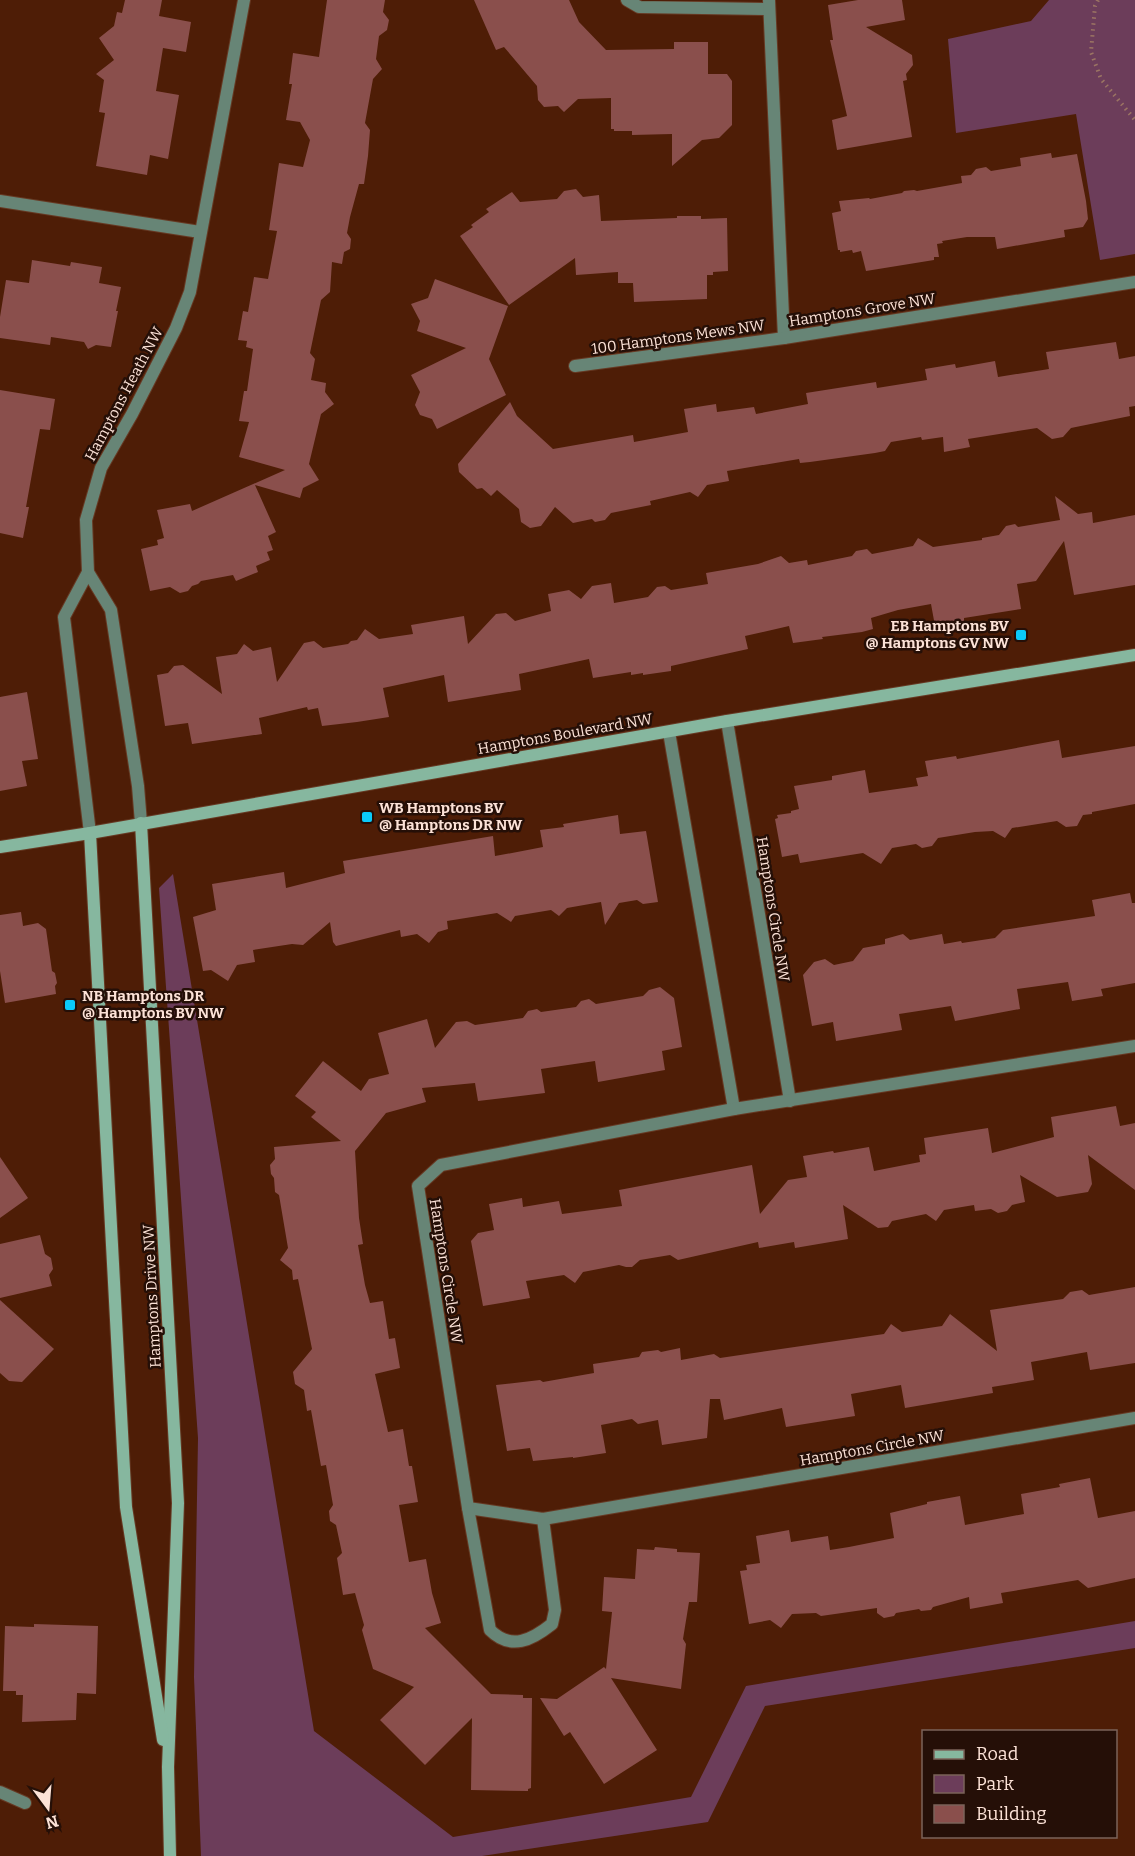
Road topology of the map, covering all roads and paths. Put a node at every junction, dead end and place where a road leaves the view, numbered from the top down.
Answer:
1 (244, 0) edge
2 (627, 0) edge
3 (1098, 0) edge
4 (769, 5) edge
5 (1135, 120) edge
6 (0, 201) edge
7 (200, 232) junction
8 (1135, 282) edge
9 (784, 338) junction
10 (575, 366) dead end
11 (88, 572) junction
12 (1135, 655) edge
13 (728, 721) junction
14 (669, 732) junction
15 (141, 823) junction
16 (90, 833) junction
17 (0, 847) edge
18 (1135, 1046) edge
19 (790, 1101) junction
20 (734, 1109) junction
21 (1135, 1418) edge
22 (468, 1508) junction
23 (543, 1519) junction
24 (168, 1767) junction
25 (0, 1792) edge
26 (26, 1803) dead end
27 (170, 1856) edge

1 - 7 street, Hamptons Heath NW
2 - 4 street
3 - 5 path
4 - 9 street, Hamptons Grove NW
6 - 7 street
7 - 11 street, Hamptons Heath NW
8 - 9 street, Hamptons Grove NW
9 - 10 street, 100 Hamptons Mews NW
11 - 15 street, Hamptons Heath NW
11 - 16 street
12 - 13 street, Hamptons Boulevard NW
13 - 14 street, Hamptons Boulevard NW
13 - 19 street, Hamptons Circle NW
14 - 15 street, Hamptons Boulevard NW
14 - 20 street
15 - 16 street, Hamptons Boulevard NW
15 - 24 street, Hamptons Drive NW
16 - 17 street, Hamptons Boulevard NW
16 - 24 street, Hamptons Drive NW
18 - 19 street, Hamptons Circle NW
19 - 20 street, Hamptons Circle NW
20 - 22 street, Hamptons Circle NW
21 - 23 street, Hamptons Circle NW
22 - 23 street, Hamptons Circle NW
22 - 23 street, Hamptons Circle NW
24 - 27 street, Hamptons Drive NW
25 - 26 street

